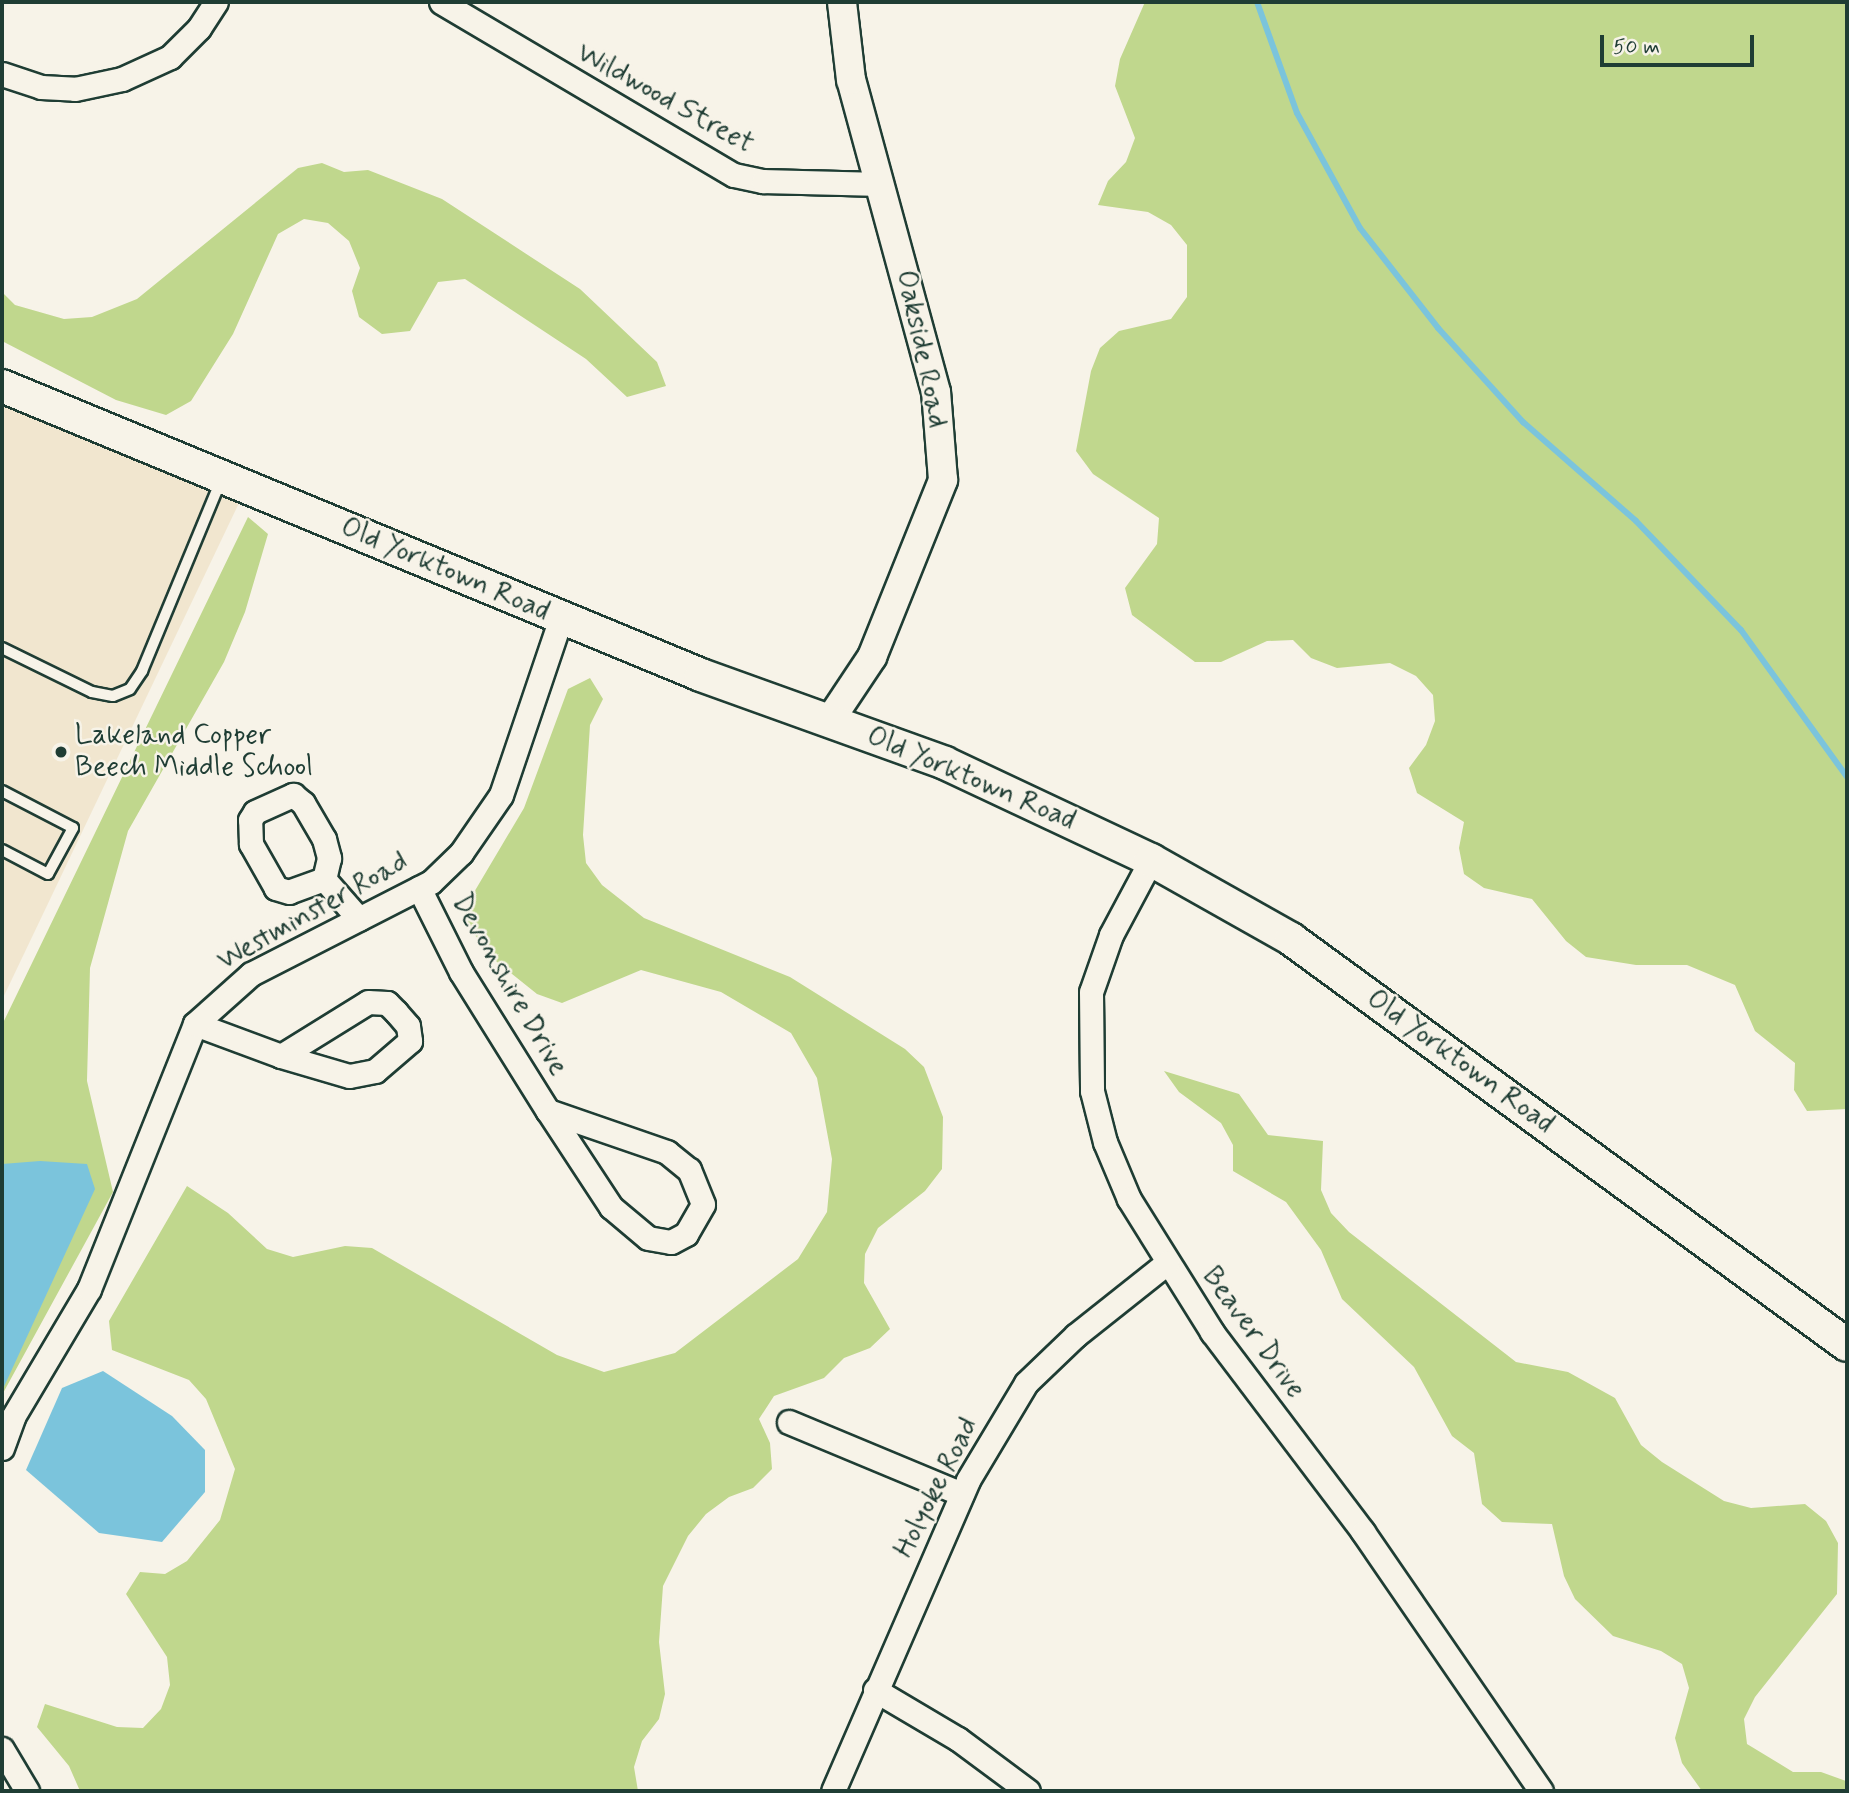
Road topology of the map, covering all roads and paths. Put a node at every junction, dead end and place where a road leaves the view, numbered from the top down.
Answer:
1 (216, 2) edge
2 (441, 2) edge
3 (842, 2) edge
4 (2, 74) edge
5 (880, 184) junction
6 (2, 386) edge
7 (222, 477) junction
8 (561, 618) junction
9 (2, 648) edge
10 (830, 720) junction
11 (2, 791) edge
12 (2, 850) edge
13 (1151, 860) junction
14 (324, 879) dead end
15 (419, 888) junction
16 (359, 919) junction
17 (195, 1024) junction
18 (281, 1056) junction
19 (548, 1111) junction
20 (1167, 1263) junction
21 (1847, 1345) edge
22 (789, 1422) dead end
23 (2, 1448) edge
24 (962, 1494) junction
25 (875, 1690) junction
26 (2, 1749) edge
27 (27, 1791) edge
28 (833, 1791) edge
29 (1028, 1791) edge
30 (1541, 1791) edge

1 - 4 street
2 - 5 street, Wildwood Street
3 - 5 street, Oakside Road
5 - 10 street, Oakside Road
6 - 7 main road, Old Yorktown Road
7 - 8 main road, Old Yorktown Road
7 - 9 lane
8 - 10 main road, Old Yorktown Road
8 - 15 street, Westminster Road
10 - 13 main road, Old Yorktown Road
11 - 12 lane
13 - 20 street, Beaver Drive
13 - 21 main road, Old Yorktown Road
14 - 16 street
15 - 16 street, Westminster Road
15 - 19 street, Devonshire Drive
16 - 17 street, Westminster Road
17 - 18 street
17 - 23 street, Westminster Road
18 - 18 street
19 - 19 street, Devonshire Drive
20 - 24 street, Holyoke Road
20 - 30 street, Beaver Drive
22 - 24 street
24 - 25 street, Holyoke Road
25 - 28 street, Holyoke Road
25 - 29 street
26 - 27 street

